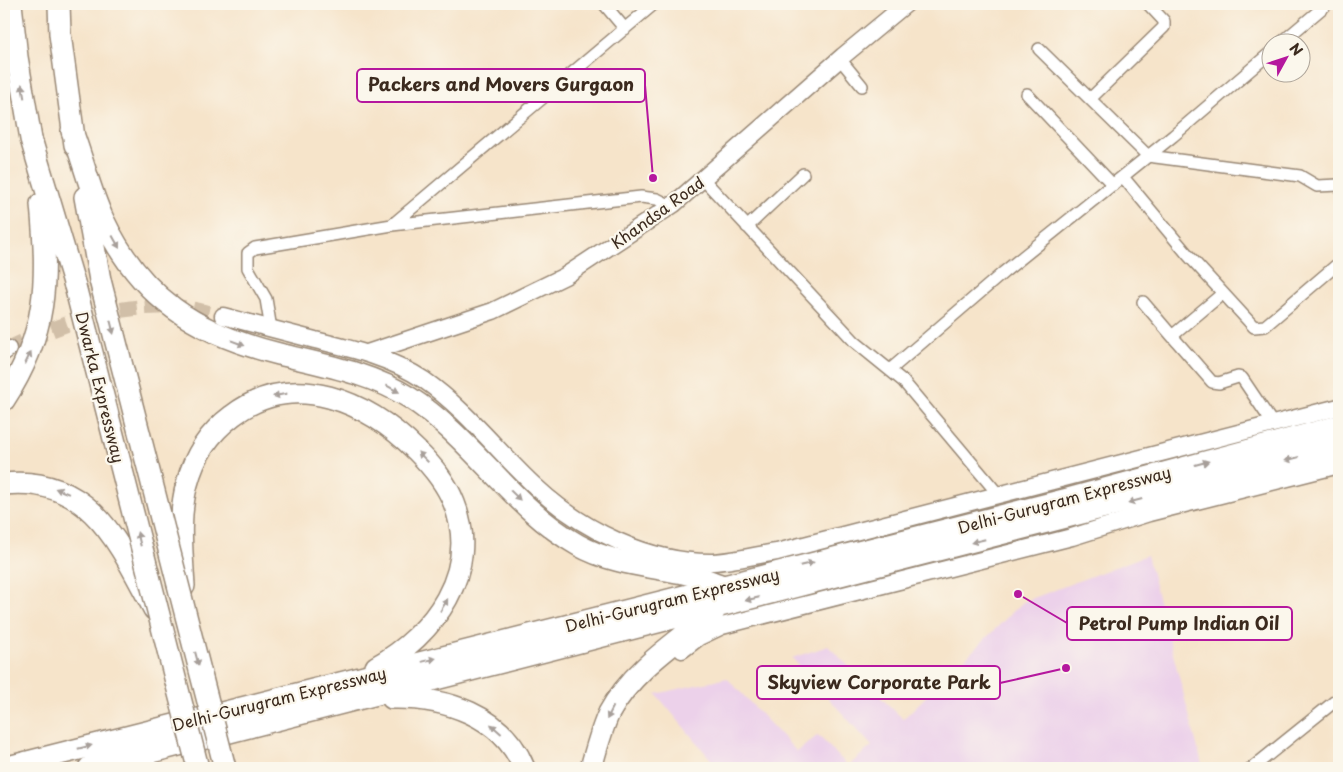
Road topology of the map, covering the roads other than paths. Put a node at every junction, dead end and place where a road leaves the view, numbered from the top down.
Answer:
1 (11, 4) edge
2 (59, 4) edge
3 (604, 4) edge
4 (654, 4) edge
5 (906, 4) edge
6 (1148, 4) edge
7 (1327, 4) edge
8 (625, 29) junction
9 (1294, 32) edge
10 (1039, 49) dead end
11 (840, 59) junction
12 (1260, 61) edge
13 (862, 86) dead end
14 (1027, 94) dead end
15 (1090, 99) junction
16 (72, 131) junction
17 (31, 139) junction
18 (1148, 156) junction
19 (803, 174) dead end
20 (1123, 177) junction
21 (704, 180) junction
22 (1113, 185) junction
23 (1339, 185) edge
24 (671, 206) junction
25 (392, 226) junction
26 (747, 227) junction
27 (1339, 263) edge
28 (1222, 294) junction
29 (1142, 302) dead end
30 (223, 316) tunnel mouth
31 (272, 328) junction
32 (1172, 336) junction
33 (367, 353) junction
34 (891, 369) junction
35 (4, 400) edge
36 (1339, 407) edge
37 (1273, 424) junction
38 (1339, 426) edge
39 (1339, 447) edge
40 (1339, 465) edge
41 (4, 484) edge
42 (998, 494) junction
43 (723, 586) junction
44 (720, 607) junction
45 (185, 612) junction
46 (160, 620) junction
47 (629, 684) junction
48 (356, 689) junction
49 (1339, 698) edge
50 (57, 754) junction
51 (4, 755) edge
52 (4, 768) edge
53 (89, 768) edge
54 (198, 768) edge
55 (225, 768) edge
56 (524, 768) edge
57 (591, 768) edge
58 (1252, 768) edge

17 -> 1 highway, Dwarka Expressway
2 - 16 highway, Dwarka Expressway
3 - 8 street
4 - 8 street
5 - 11 main road, Khandsa Road
6 - 15 street
7 - 9 street
8 - 25 street
10 - 15 street
11 - 13 street
11 - 21 main road, Khandsa Road
12 - 18 street
14 - 22 street
15 - 18 street
16 -> 43 highway
16 -> 45 highway, Dwarka Expressway, bridge
35 -> 17 highway
46 -> 17 highway, Dwarka Expressway, bridge
18 - 20 street
18 - 23 street
19 - 26 street
20 - 22 street
20 - 28 street
21 - 24 main road, Khandsa Road
21 - 26 street
22 - 34 street
24 - 25 street
24 - 33 main road, Khandsa Road
25 - 31 street
26 - 34 street
27 - 28 street
28 - 32 street
29 - 32 street
30 - 31 main road
31 - 33 main road
32 - 37 street
33 - 42 main road
34 - 42 street
36 - 37 main road
37 - 42 main road
43 -> 38 highway, Delhi-Gurugram Expressway
39 -> 44 highway, Delhi-Gurugram Expressway
40 - 47 main road
46 -> 41 highway, bridge
48 -> 43 highway, Delhi-Gurugram Expressway
44 - 47 highway
44 - 48 highway, Delhi-Gurugram Expressway
48 -> 45 highway, bridge
45 -> 55 highway, Dwarka Expressway, bridge
46 - 54 highway, Dwarka Expressway, bridge
47 -> 57 highway
50 -> 48 highway, Delhi-Gurugram Expressway
48 - 53 highway, Delhi-Gurugram Expressway
56 -> 48 highway
49 - 58 street
50 - 51 highway
50 - 52 highway, Delhi-Gurugram Expressway

